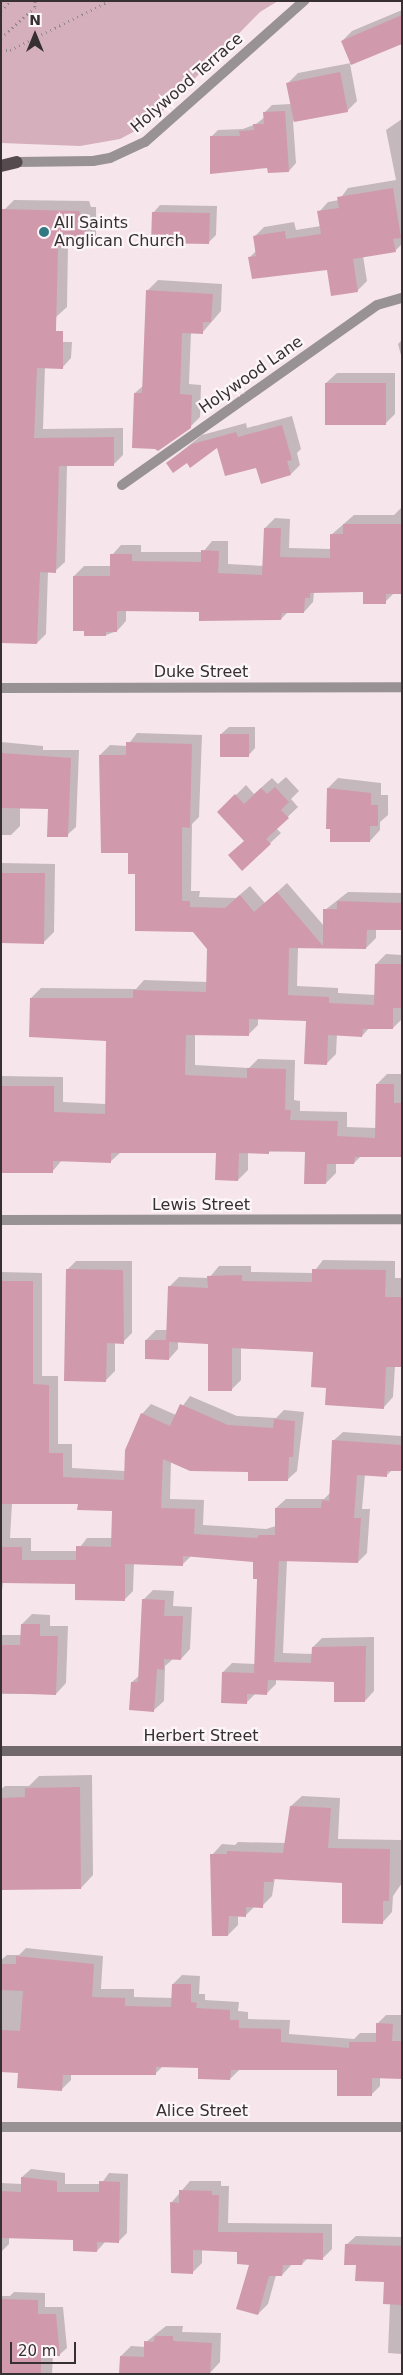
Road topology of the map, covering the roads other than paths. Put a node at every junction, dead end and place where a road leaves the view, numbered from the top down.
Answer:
1 (304, 1) edge
2 (1, 158) edge
3 (17, 162) junction
4 (1, 166) edge
5 (402, 298) edge
6 (122, 485) dead end
7 (402, 686) edge
8 (1, 688) edge
9 (402, 1219) edge
10 (1, 1220) edge
11 (1, 1751) edge
12 (402, 1751) edge
13 (1, 2127) edge
14 (402, 2127) edge

1 - 3 street, Holywood Terrace
2 - 3 main road
3 - 4 main road
5 - 6 street, Holywood Lane
7 - 8 street, Duke Street
9 - 10 street, Lewis Street
11 - 12 main road, Herbert Street
13 - 14 street, Alice Street

